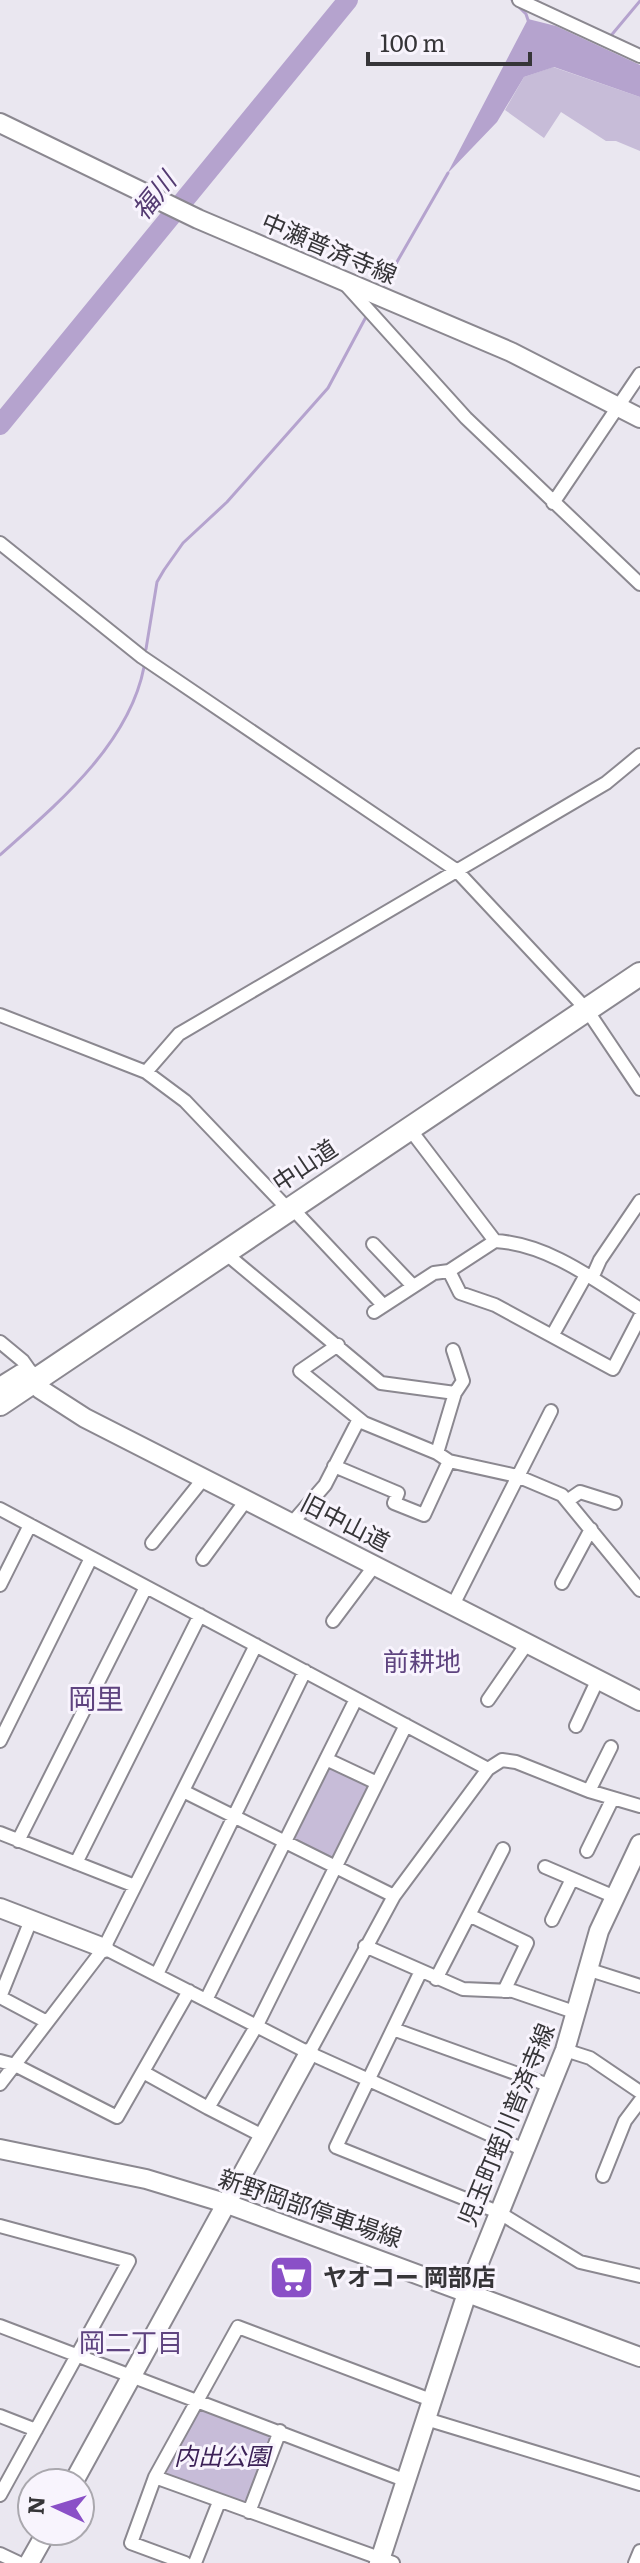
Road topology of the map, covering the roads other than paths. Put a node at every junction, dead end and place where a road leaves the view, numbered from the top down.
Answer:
1 (519, 0) edge
2 (640, 56) edge
3 (0, 123) edge
4 (342, 281) junction
5 (640, 374) edge
6 (617, 405) junction
7 (640, 418) edge
8 (553, 503) junction
9 (0, 543) edge
10 (640, 584) edge
11 (640, 755) edge
12 (456, 870) junction
13 (640, 974) edge
14 (587, 1010) junction
15 (0, 1015) edge
16 (146, 1072) junction
17 (640, 1089) edge
18 (409, 1128) junction
19 (640, 1201) edge
20 (289, 1208) junction
21 (495, 1241) junction
22 (373, 1244) dead end
23 (224, 1252) junction
24 (449, 1271) junction
25 (589, 1277) junction
26 (413, 1286) junction
27 (640, 1310) edge
28 (552, 1336) junction
29 (0, 1342) edge
30 (338, 1345) junction
31 (453, 1350) dead end
32 (35, 1378) junction
33 (0, 1387) edge
34 (455, 1393) junction
35 (0, 1404) edge
36 (551, 1411) dead end
37 (359, 1419) junction
38 (437, 1453) junction
39 (449, 1461) junction
40 (334, 1466) junction
41 (517, 1476) junction
42 (204, 1478) junction
43 (247, 1499) junction
44 (567, 1501) junction
45 (615, 1503) dead end
46 (0, 1509) edge
47 (292, 1523) junction
48 (30, 1525) junction
49 (591, 1529) junction
50 (152, 1543) dead end
51 (91, 1558) junction
52 (203, 1559) dead end
53 (375, 1565) junction
54 (562, 1583) dead end
55 (0, 1585) edge
56 (146, 1587) junction
57 (640, 1590) edge
58 (453, 1605) junction
59 (200, 1615) junction
60 (333, 1621) dead end
61 (528, 1642) junction
62 (256, 1645) junction
63 (305, 1671) junction
64 (598, 1679) junction
65 (356, 1699) junction
66 (488, 1700) dead end
67 (640, 1701) edge
68 (406, 1725) junction
69 (576, 1726) dead end
70 (0, 1741) edge
71 (611, 1747) dead end
72 (326, 1759) junction
73 (488, 1769) junction
74 (377, 1783) junction
75 (183, 1791) junction
76 (589, 1791) junction
77 (613, 1798) junction
78 (640, 1806) edge
79 (234, 1817) junction
80 (0, 1833) edge
81 (18, 1841) junction
82 (285, 1842) junction
83 (640, 1844) edge
84 (503, 1849) dead end
85 (587, 1851) dead end
86 (76, 1863) junction
87 (545, 1867) dead end
88 (335, 1868) junction
89 (572, 1879) junction
90 (135, 1886) junction
91 (394, 1896) junction
92 (615, 1897) junction
93 (1, 1911) edge
94 (469, 1915) junction
95 (31, 1920) junction
96 (552, 1920) dead end
97 (365, 1946) junction
98 (104, 1948) junction
99 (590, 1970) junction
100 (420, 1973) junction
101 (157, 1974) junction
102 (436, 1979) junction
103 (640, 1986) edge
104 (189, 1991) junction
105 (504, 1991) junction
106 (0, 1997) edge
107 (206, 2000) junction
108 (577, 2013) junction
109 (47, 2022) junction
110 (257, 2025) junction
111 (393, 2029) junction
112 (565, 2050) junction
113 (309, 2053) junction
114 (0, 2061) edge
115 (15, 2065) junction
116 (143, 2072) junction
117 (367, 2080) junction
118 (0, 2084) edge
119 (551, 2086) junction
120 (640, 2092) edge
121 (640, 2101) edge
122 (208, 2108) junction
123 (263, 2136) junction
124 (0, 2149) edge
125 (524, 2150) junction
126 (603, 2176) dead end
127 (225, 2203) junction
128 (498, 2212) junction
129 (0, 2226) edge
130 (640, 2276) edge
131 (468, 2290) junction
132 (0, 2326) edge
133 (77, 2355) junction
134 (640, 2357) edge
135 (132, 2375) junction
136 (197, 2399) junction
137 (428, 2409) junction
138 (0, 2416) edge
139 (36, 2430) junction
140 (280, 2431) junction
141 (82, 2467) edge
142 (155, 2477) junction
143 (404, 2480) junction
144 (640, 2484) edge
145 (1, 2490) edge
146 (219, 2502) junction
147 (249, 2512) junction
148 (640, 2551) edge
149 (0, 2554) edge
150 (384, 2562) edge
151 (19, 2563) edge
152 (185, 2563) edge
153 (195, 2563) edge
154 (635, 2563) edge

1 - 2 street
3 - 4 main road, 中瀬普済寺線
4 - 6 main road, 中瀬普済寺線
4 - 8 street
5 - 6 street
6 - 7 main road, 中瀬普済寺線
6 - 8 street
8 - 10 street
9 - 12 street
11 - 12 street
12 - 14 street
12 - 16 street
13 - 14 highway, 中山道
14 - 17 street
14 - 18 highway, 中山道
15 - 16 street
16 - 20 street
18 - 20 highway, 中山道
18 - 21 street
19 - 25 street
20 - 23 highway, 中山道
20 - 26 street
21 - 24 street
21 - 25 street
22 - 26 street
23 - 30 street
23 - 32 highway, 中山道
24 - 26 street
24 - 28 street
25 - 27 street
25 - 28 street
27 - 28 street
29 - 32 street
30 - 34 street
30 - 37 street
31 - 34 street
32 - 33 main road
32 - 35 highway, 中山道
32 - 42 main road, 旧中山道
34 - 38 street
36 - 41 street
37 - 38 street
37 - 40 street
38 - 39 street
39 - 40 street
39 - 41 street
40 - 47 street
41 - 44 street
41 - 58 street
42 - 43 main road, 旧中山道
42 - 50 street
43 - 47 main road, 旧中山道
43 - 52 street
44 - 45 street
44 - 49 street
46 - 48 street
47 - 53 main road, 旧中山道
48 - 51 street
48 - 55 street
49 - 54 street
49 - 57 street
51 - 56 street
51 - 70 street
53 - 58 main road, 旧中山道
53 - 60 street
56 - 59 street
56 - 81 street
58 - 61 main road, 旧中山道
59 - 62 street
59 - 86 street
61 - 64 main road, 旧中山道
61 - 66 street
62 - 63 street
62 - 75 street
63 - 65 street
63 - 79 street
64 - 67 main road, 旧中山道
64 - 69 street
65 - 68 street
65 - 72 street
68 - 73 street
68 - 74 street
71 - 76 street
72 - 74 street
72 - 82 street
73 - 76 street
73 - 91 street
74 - 88 street
75 - 79 street
75 - 90 street
76 - 77 street
77 - 78 street
77 - 85 street
79 - 82 street
79 - 101 street
80 - 81 street
81 - 86 street
82 - 88 street
82 - 107 street
83 - 92 main road, 児玉町蛭川普済寺線
84 - 94 street
86 - 90 street
87 - 89 street
88 - 91 street
88 - 110 street
89 - 92 street
89 - 96 street
90 - 98 street
91 - 97 street
92 - 99 main road, 児玉町蛭川普済寺線
93 - 95 main road
94 - 102 street
94 - 105 street
95 - 98 main road
95 - 106 street
97 - 100 street
97 - 113 street
98 - 101 street
98 - 109 street
99 - 103 street
99 - 108 main road, 児玉町蛭川普済寺線
100 - 102 street
100 - 111 street
101 - 104 street
102 - 105 street
104 - 107 street
104 - 116 street
105 - 108 street
106 - 109 street
107 - 110 street
108 - 112 main road, 児玉町蛭川普済寺線
109 - 115 street
110 - 113 street
110 - 122 street
111 - 117 street
111 - 119 street
112 - 119 main road, 児玉町蛭川普済寺線
112 - 120 street
113 - 117 street
113 - 123 main road
114 - 115 street
115 - 116 street
115 - 118 street
116 - 122 street
117 - 125 street
117 - 128 street
119 - 125 main road, 児玉町蛭川普済寺線
121 - 126 street
122 - 123 street
123 - 127 main road
124 - 127 main road, 新野岡部停車場線
125 - 128 main road, 児玉町蛭川普済寺線
127 - 131 main road, 新野岡部停車場線
127 - 135 main road
128 - 130 street
128 - 131 main road, 児玉町蛭川普済寺線
129 - 133 street
131 - 134 main road, 新野岡部停車場線
131 - 137 main road, 児玉町蛭川普済寺線
132 - 133 street
133 - 135 street
133 - 139 street
135 - 136 street
135 - 141 main road
136 - 137 street
136 - 140 street
136 - 142 street
137 - 143 main road, 児玉町蛭川普済寺線
137 - 144 street
138 - 139 street
139 - 145 street
140 - 143 street
140 - 147 street
142 - 146 street
142 - 152 street
143 - 150 main road, 児玉町蛭川普済寺線
146 - 147 street
146 - 153 street
147 - 150 street
148 - 154 street
149 - 151 street

